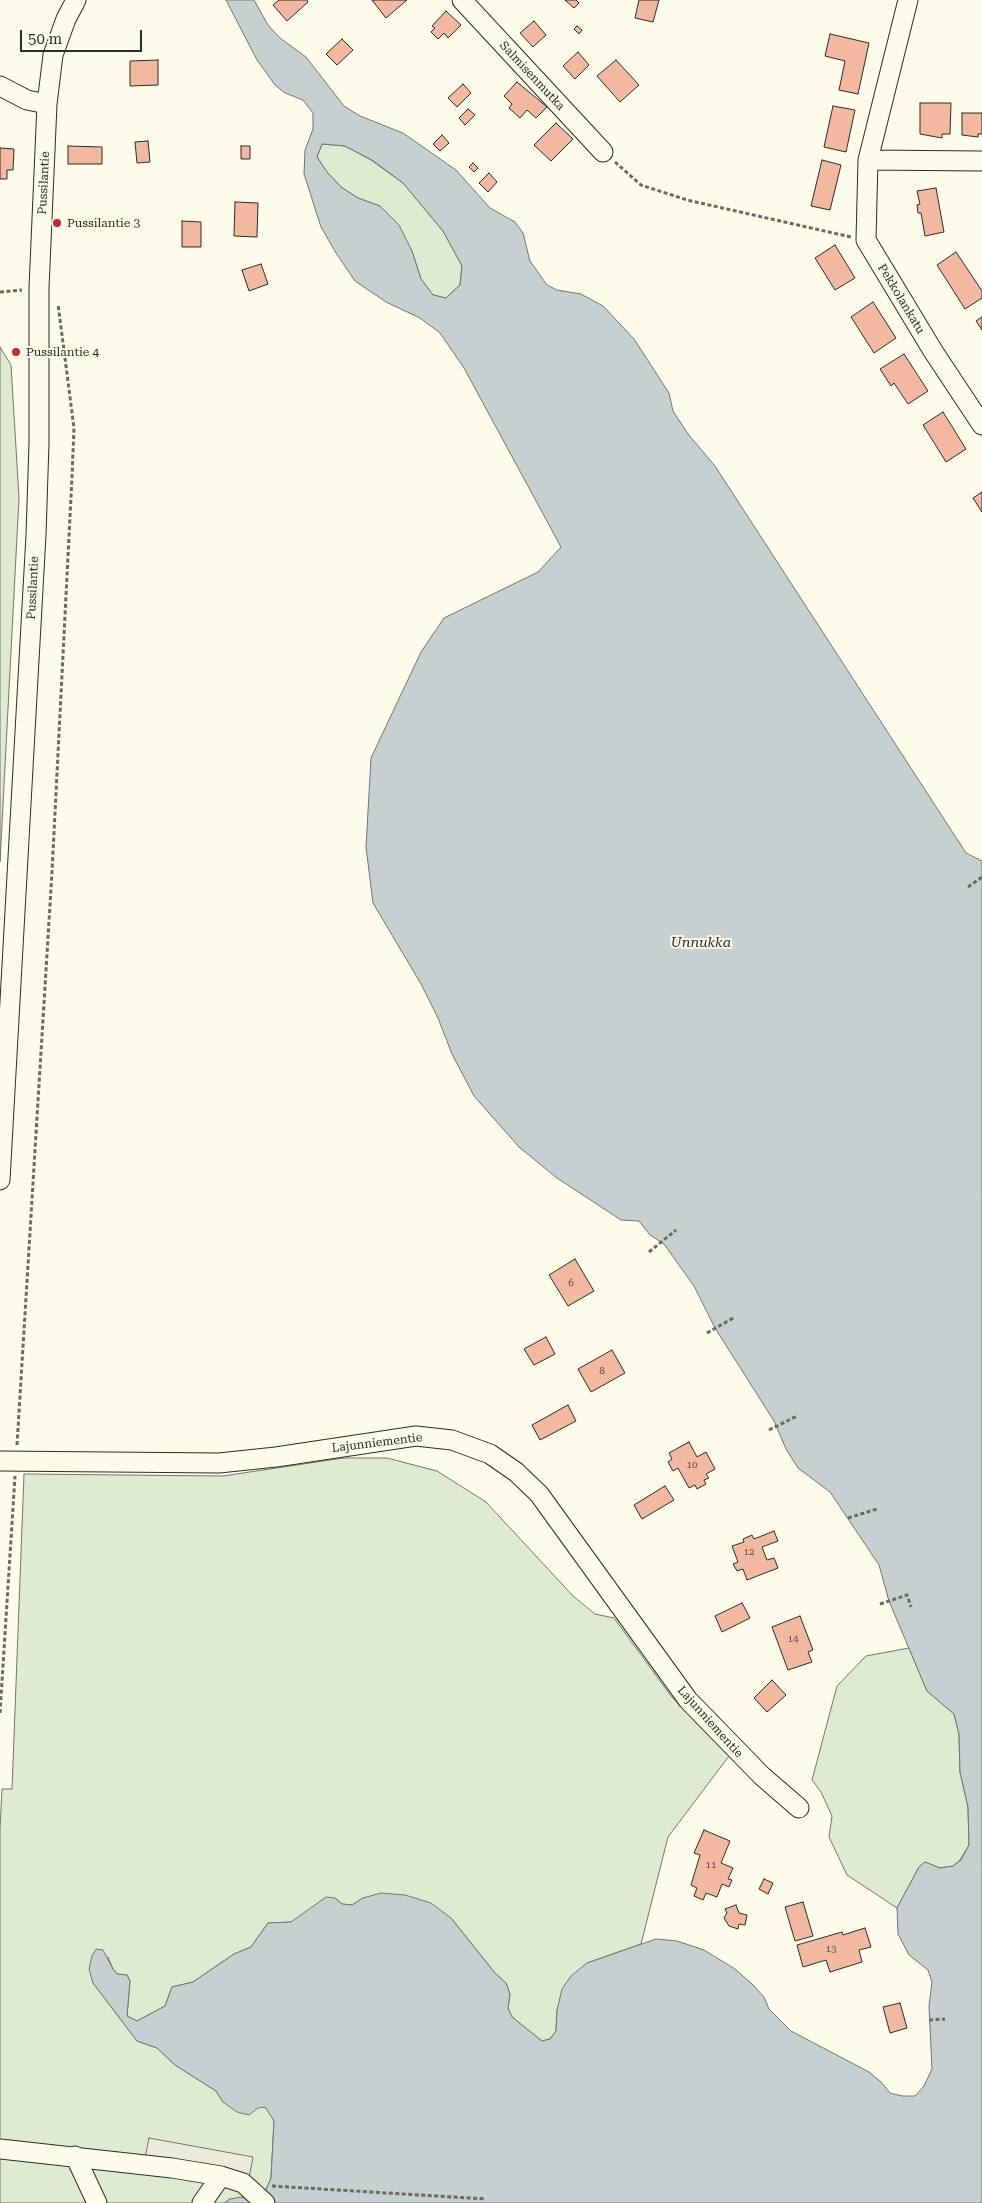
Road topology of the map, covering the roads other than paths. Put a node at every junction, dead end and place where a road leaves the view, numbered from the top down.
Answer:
1 (76, 0) edge
2 (462, 0) edge
3 (908, 0) edge
4 (0, 86) edge
5 (47, 104) junction
6 (603, 152) road end
7 (868, 160) junction
8 (982, 161) edge
9 (982, 425) edge
10 (0, 1180) edge
11 (8, 1461) edge
12 (799, 1808) dead end
13 (0, 2149) edge
14 (75, 2156) junction
15 (220, 2176) junction
16 (266, 2194) edge
17 (97, 2203) edge
18 (202, 2203) edge

1 - 5 street, Pussilantie
2 - 6 street, Salmisenmutka
3 - 7 street
4 - 5 street
5 - 10 street, Pussilantie
7 - 8 street
7 - 9 street, Pekkolankatu
11 - 12 street, Lajunniementie
13 - 14 street
14 - 15 street
14 - 17 street
15 - 16 street
15 - 18 street

